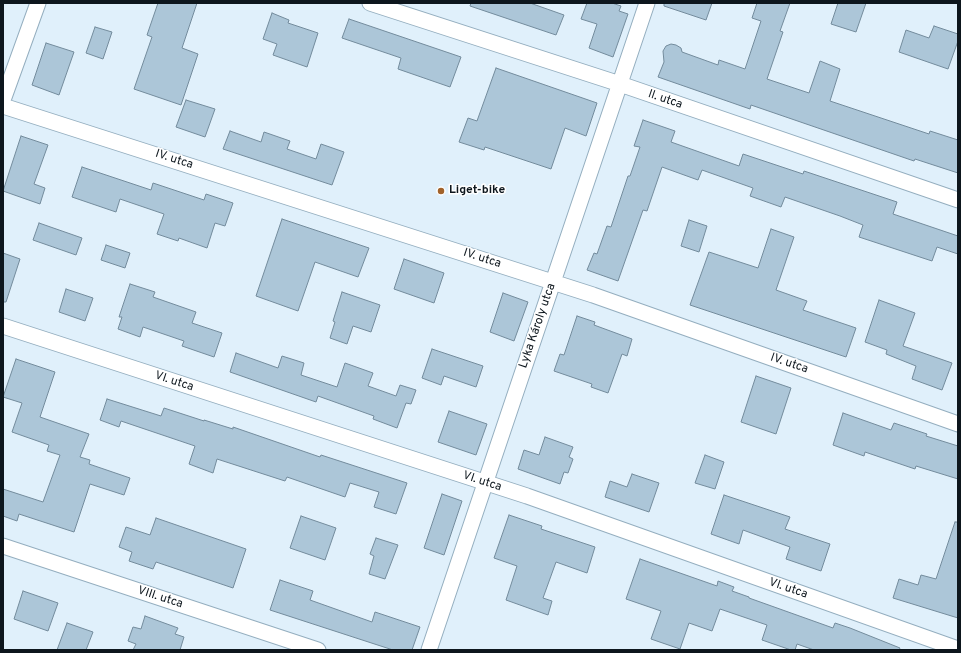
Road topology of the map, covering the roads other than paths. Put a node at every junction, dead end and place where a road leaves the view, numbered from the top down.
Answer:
1 (38, 3) edge
2 (370, 3) edge
3 (647, 3) edge
4 (620, 84) junction
5 (3, 100) edge
6 (3, 106) edge
7 (958, 200) edge
8 (553, 282) junction
9 (3, 326) edge
10 (958, 424) edge
11 (485, 482) junction
12 (3, 546) edge
13 (958, 649) edge
14 (318, 650) edge
15 (429, 650) edge

1 - 5 street
2 - 4 street, II. utca
3 - 4 street, Lyka Károly utca
4 - 7 street, II. utca
4 - 8 street, Lyka Károly utca
6 - 8 street, IV. utca
8 - 10 street, IV. utca
8 - 11 street, Lyka Károly utca
9 - 11 street, VI. utca
11 - 13 street, VI. utca
11 - 15 street, Lyka Károly utca
12 - 14 street, VIII. utca

